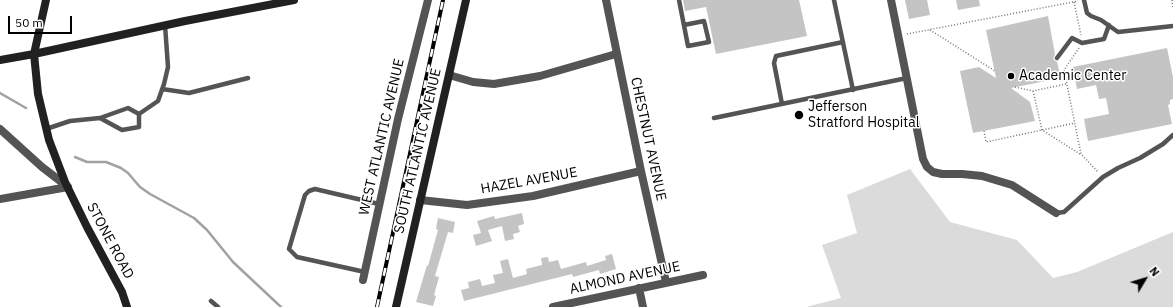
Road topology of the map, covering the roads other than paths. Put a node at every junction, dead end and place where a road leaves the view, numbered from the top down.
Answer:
1 (46, 0) edge
2 (294, 0) edge
3 (428, 0) edge
4 (466, 0) edge
5 (606, 0) edge
6 (679, 0) edge
7 (834, 0) edge
8 (891, 0) edge
9 (1083, 0) edge
10 (164, 25) junction
11 (684, 25) junction
12 (1109, 25) junction
13 (1173, 26) edge
14 (843, 42) junction
15 (34, 54) junction
16 (616, 54) junction
17 (1057, 58) dead end
18 (0, 60) edge
19 (449, 75) junction
20 (248, 78) dead end
21 (907, 78) junction
22 (162, 89) junction
23 (852, 90) junction
24 (782, 104) junction
25 (139, 114) junction
26 (100, 118) junction
27 (714, 118) dead end
28 (0, 129) edge
29 (46, 129) junction
30 (1173, 135) edge
31 (641, 171) junction
32 (68, 187) junction
33 (0, 199) edge
34 (420, 200) junction
35 (379, 204) junction
36 (1056, 213) joint
37 (703, 275) dead end
38 (364, 276) joint
39 (666, 282) junction
40 (639, 288) junction
41 (211, 301) dead end
42 (127, 307) edge
43 (218, 307) edge
44 (396, 307) edge
45 (553, 307) edge
46 (643, 307) edge

1 - 15 street, STONE ROAD
2 - 10 street
3 - 35 street, WEST ATLANTIC AVENUE
4 - 19 street, SOUTH ATLANTIC AVENUE
5 - 16 street, CHESTNUT AVENUE
6 - 11 lane
7 - 14 lane
8 - 21 street
9 - 12 lane
10 - 15 street
10 - 22 lane
11 - 11 lane
12 - 13 lane
12 - 17 lane
14 - 23 lane
14 - 24 lane
15 - 18 street
15 - 29 street, STONE ROAD
16 - 19 street
16 - 31 street, CHESTNUT AVENUE
19 - 34 street, SOUTH ATLANTIC AVENUE
20 - 22 lane
21 - 23 lane
21 - 36 street
22 - 25 lane
23 - 24 lane
24 - 27 lane
25 - 26 lane
25 - 26 lane
26 - 29 lane
28 - 32 street, STONE ROAD
29 - 32 street, STONE ROAD
30 - 36 lane
31 - 34 street, HAZEL AVENUE
31 - 39 street, CHESTNUT AVENUE
32 - 33 street
32 - 42 street, STONE ROAD
34 - 44 street, SOUTH ATLANTIC AVENUE
35 - 38 street, WEST ATLANTIC AVENUE
35 - 38 lane
37 - 39 street, ALMOND AVENUE
39 - 40 street, ALMOND AVENUE
40 - 45 street, ALMOND AVENUE
40 - 46 street
41 - 43 lane

